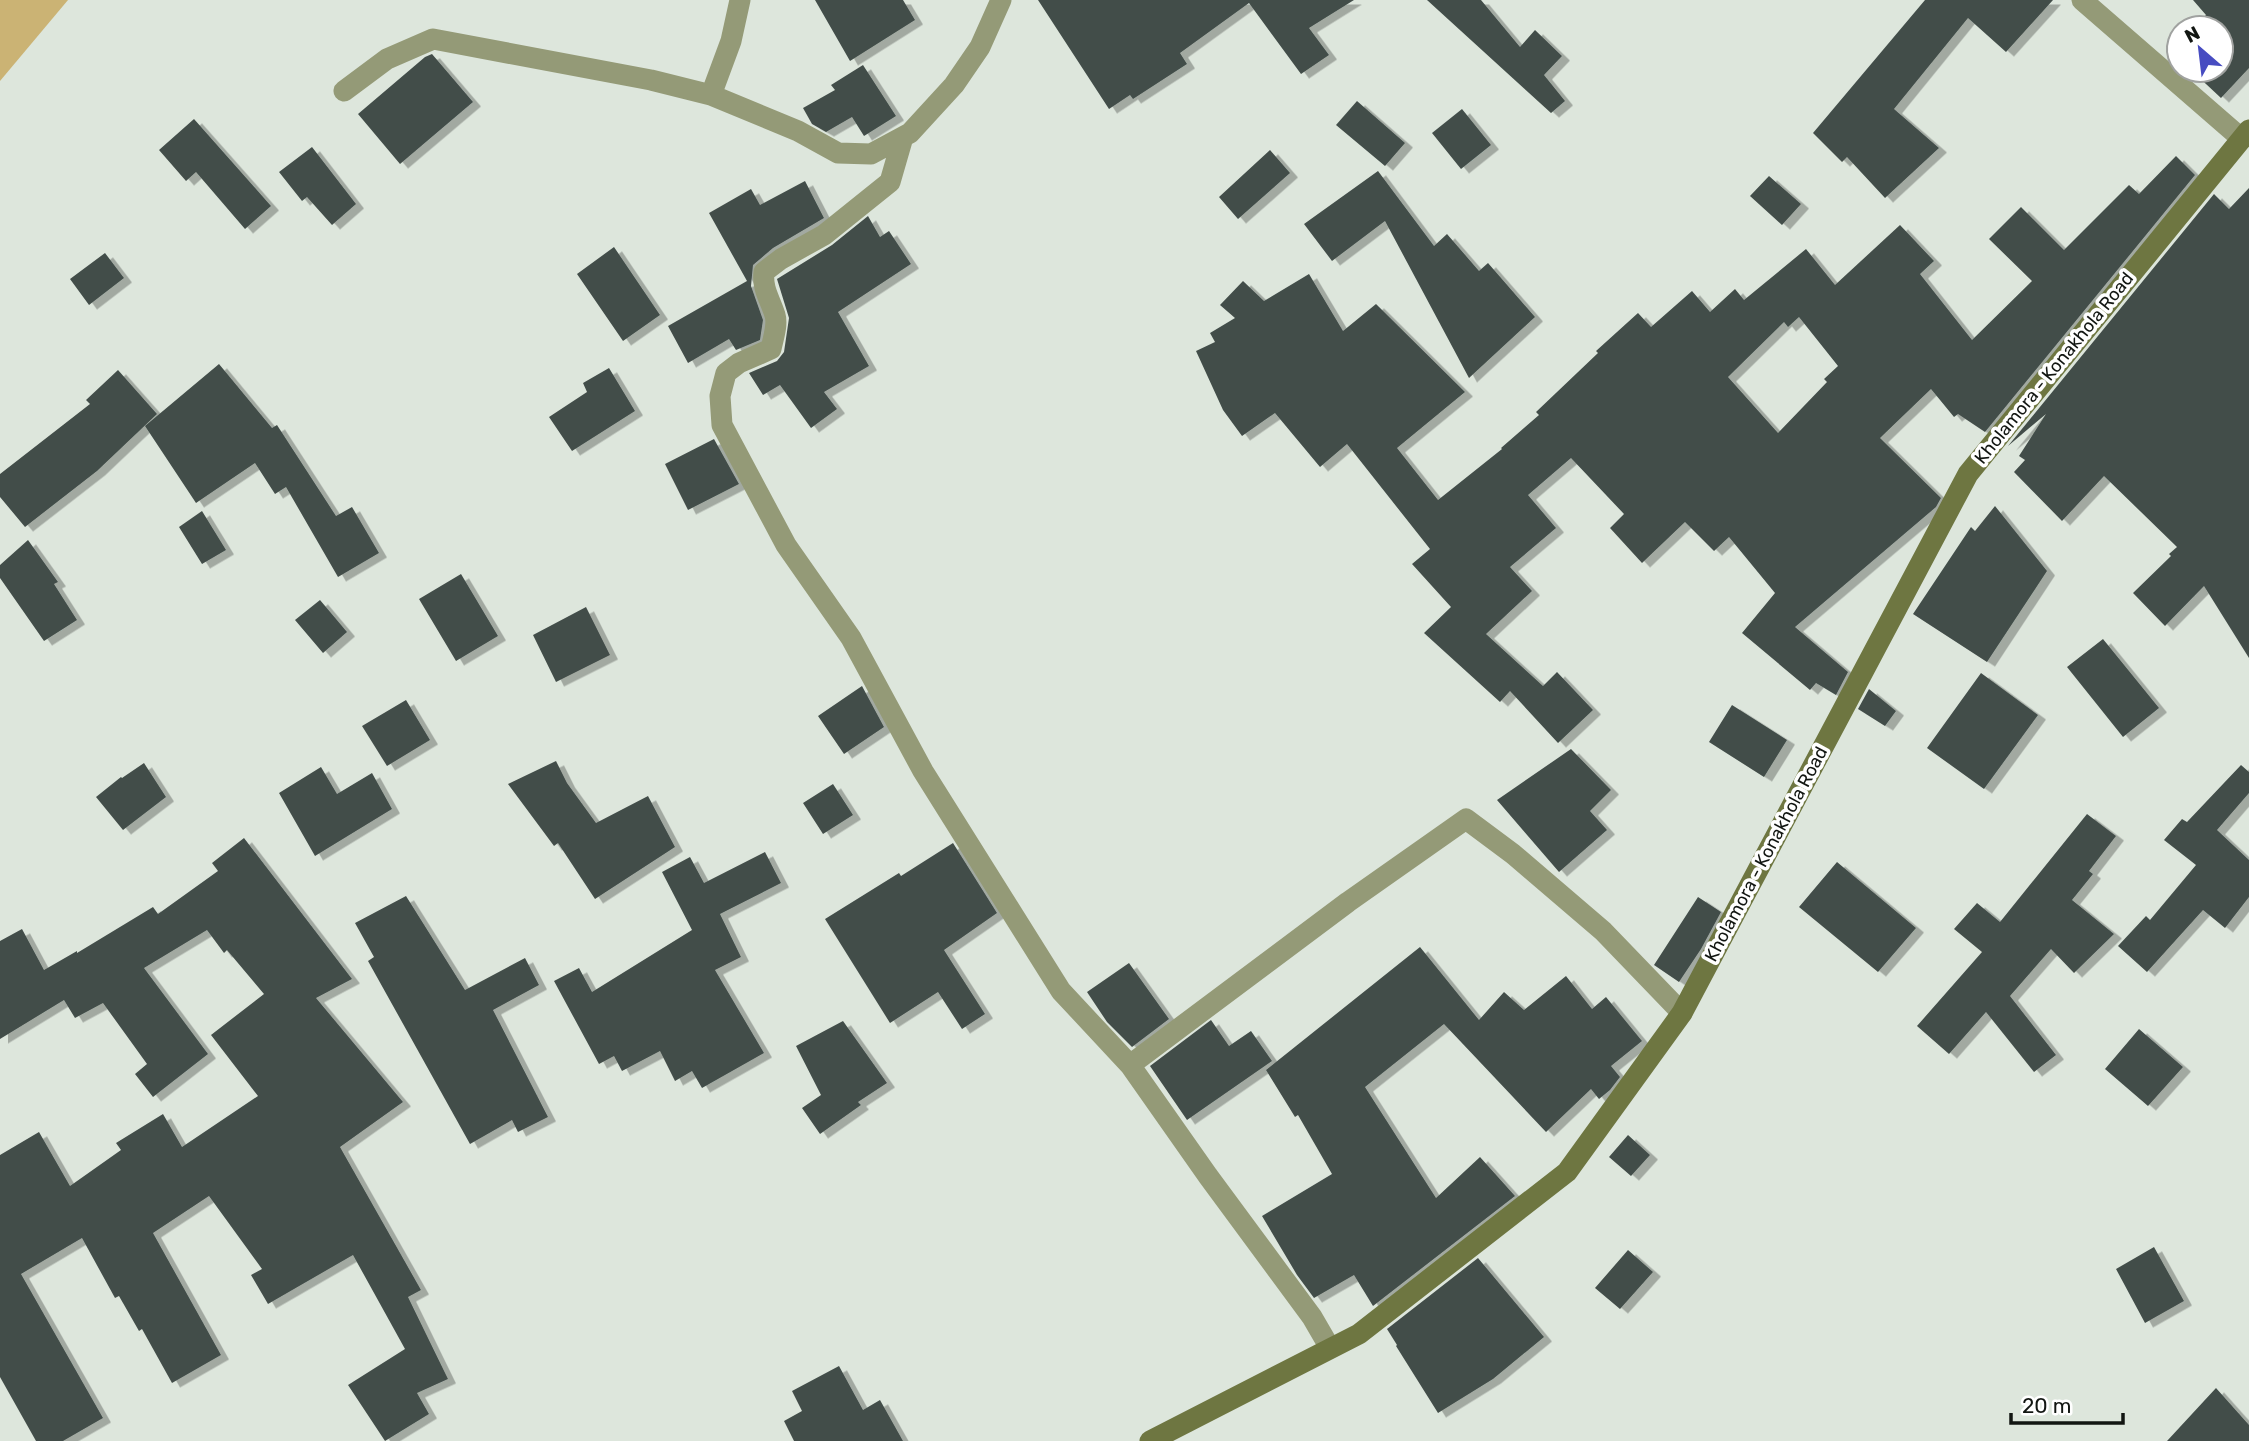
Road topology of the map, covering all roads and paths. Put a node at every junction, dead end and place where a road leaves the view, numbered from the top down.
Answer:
1 (740, 0) edge
2 (1001, 0) edge
3 (2082, 0) edge
4 (344, 91) dead end
5 (711, 95) junction
6 (2245, 134) edge
7 (903, 137) junction
8 (1682, 1013) junction
9 (1130, 1065) junction
10 (1331, 1348) junction
11 (1150, 1441) edge

1 - 5 street
2 - 7 street
3 - 6 street
4 - 5 street
5 - 7 street
6 - 8 main road, Kholamora - Konakhola Road
7 - 9 street
8 - 9 street
8 - 10 main road, Kholamora - Konakhola Road
9 - 10 street
10 - 11 main road, Kholamora - Konakhola Road

